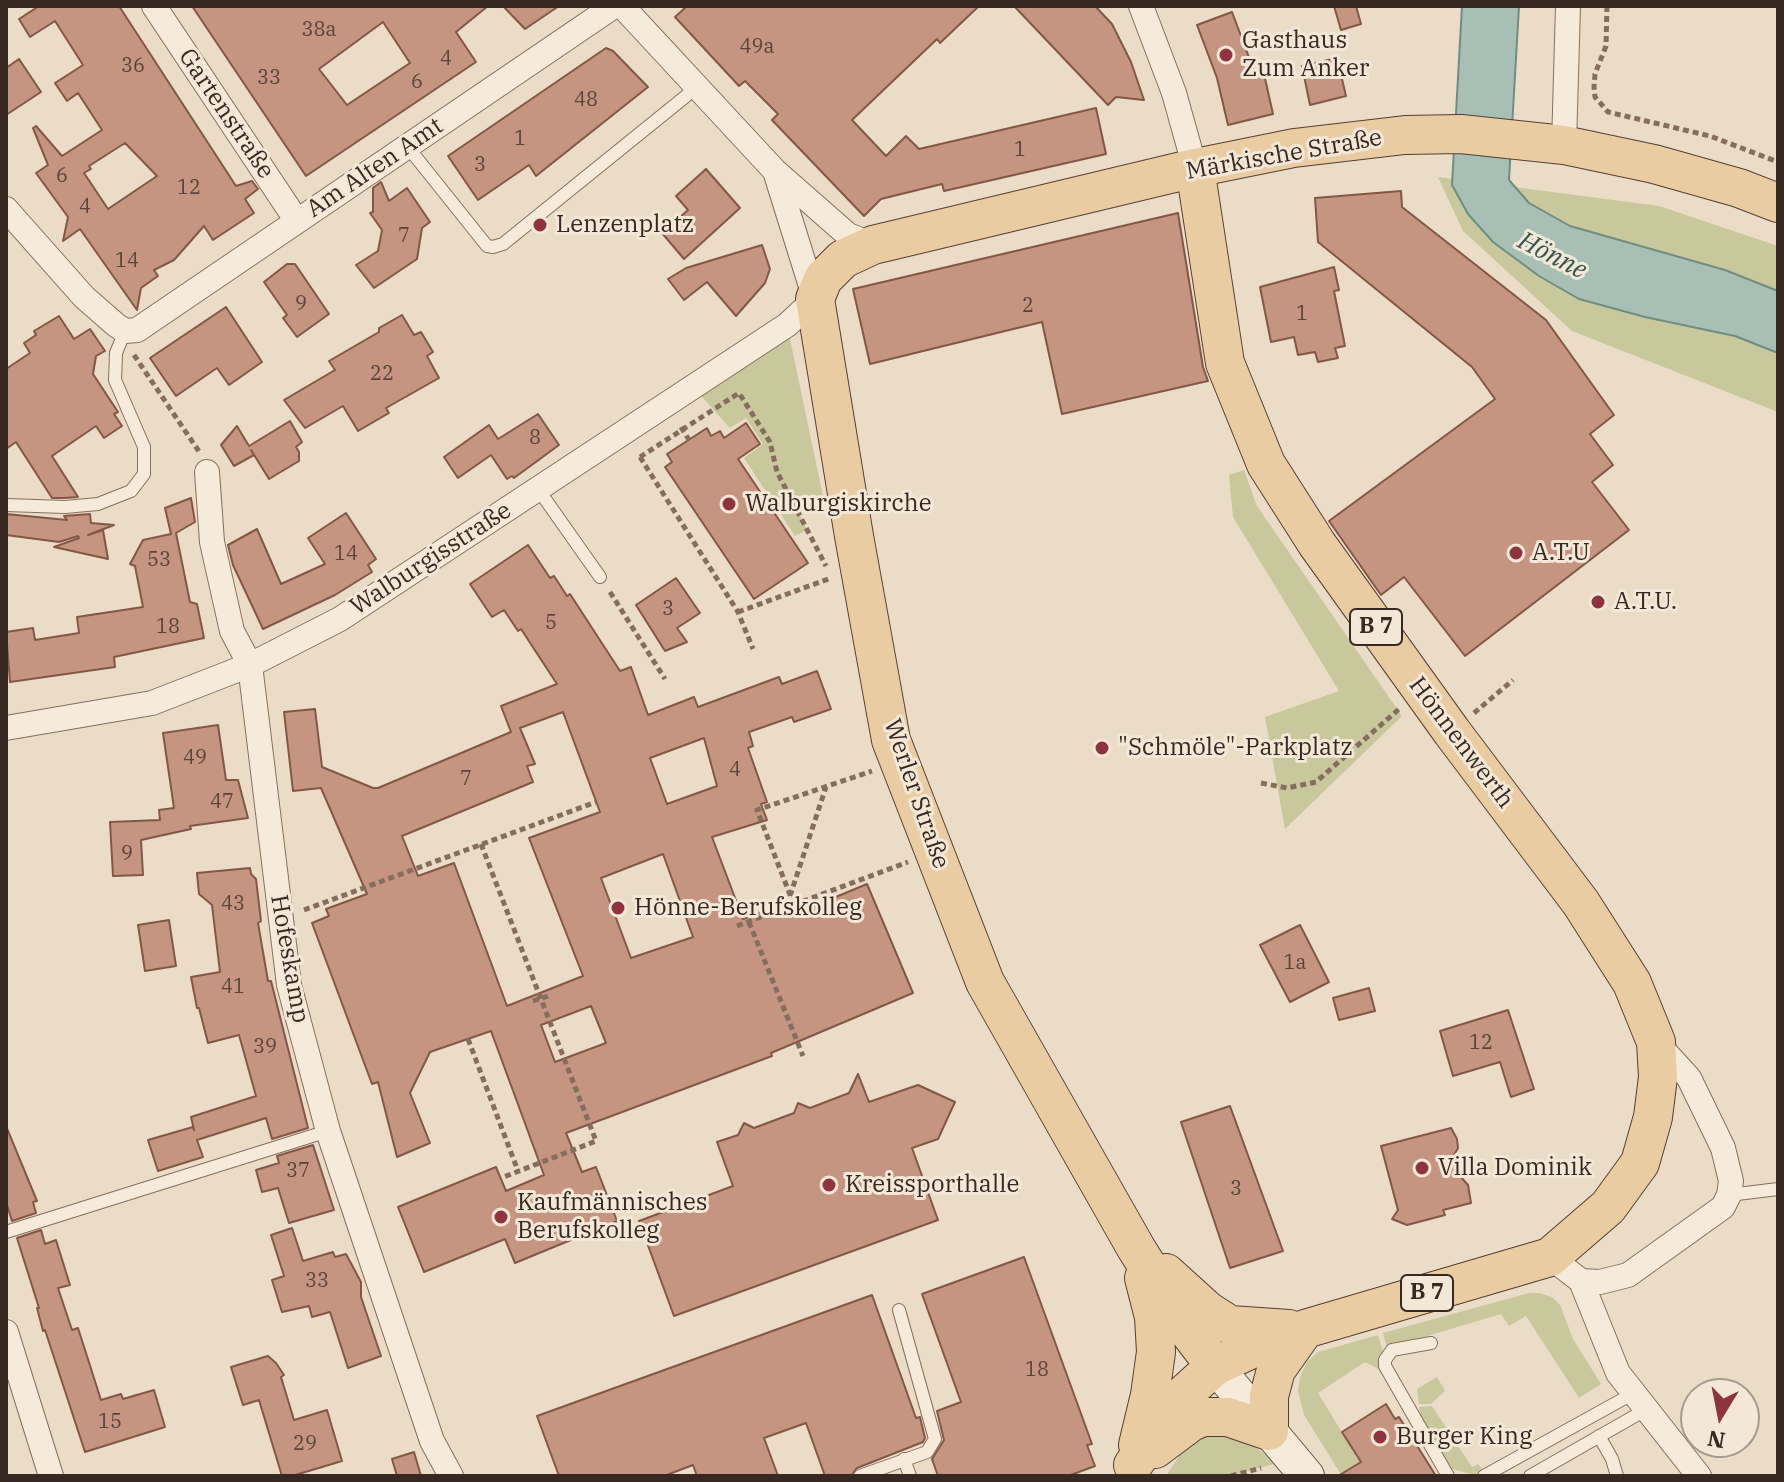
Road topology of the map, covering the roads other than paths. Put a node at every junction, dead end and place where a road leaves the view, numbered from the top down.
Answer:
1 (154, 6) edge
2 (614, 6) edge
3 (622, 6) edge
4 (1141, 6) edge
5 (1568, 6) edge
6 (696, 88) junction
7 (1553, 143) junction
8 (407, 146) junction
9 (1195, 168) junction
10 (775, 171) junction
11 (1778, 203) edge
12 (6, 209) edge
13 (297, 221) junction
14 (873, 245) junction
15 (815, 299) junction
16 (131, 330) junction
17 (207, 472) road end
18 (538, 489) junction
19 (6, 505) edge
20 (600, 577) road end
21 (250, 665) junction
22 (6, 728) edge
23 (1656, 1042) junction
24 (328, 1131) junction
25 (1778, 1189) edge
26 (1729, 1195) junction
27 (6, 1232) edge
28 (1136, 1248) junction
29 (1550, 1257) junction
30 (1581, 1281) junction
31 (899, 1310) dead end
32 (1305, 1329) junction
33 (6, 1332) edge
34 (1431, 1343) dead end
35 (1215, 1366) junction
36 (1640, 1401) junction
37 (1269, 1431) junction
38 (1599, 1436) junction
39 (904, 1459) junction
40 (1133, 1470) edge
41 (51, 1476) edge
42 (451, 1476) edge
43 (860, 1476) edge
44 (910, 1476) edge
45 (1307, 1476) edge
46 (1448, 1476) edge
47 (1484, 1476) edge
48 (1530, 1476) edge
49 (1617, 1476) edge
50 (1699, 1476) edge

1 - 13 street, Gartenstraße
2 - 8 street, Am Alten Amt
3 - 6 street
4 - 9 street
5 - 7 street
6 - 8 lane
6 - 10 street
7 - 9 main road, Märkische Straße
7 - 11 main road, Märkische Straße
8 - 13 street, Am Alten Amt
9 - 14 main road, Märkische Straße
9 - 23 main road, Hönnenwerth / B 7
10 - 14 street
10 - 15 street
12 - 16 street
13 - 16 street, Am Alten Amt
14 - 15 main road, Märkische Straße
15 - 18 street, Walburgisstraße
15 - 28 main road, Werler Straße
16 - 19 lane
17 - 21 street, Hofeskamp
18 - 20 lane
18 - 21 street, Walburgisstraße
21 - 22 street, Walburgisstraße
21 - 24 street, Hofeskamp
23 - 26 street, Hönnenwerth
23 - 29 main road, Hönnenwerth / B 7
24 - 27 lane
24 - 42 street, Hofeskamp
25 - 26 lane
26 - 30 street
28 - 32 main road
28 - 35 main road, Werler Straße
28 - 40 main road, Werler Straße
29 - 30 street
29 - 32 main road, Hönnenwerth / B 7
30 - 36 street
31 - 39 lane
32 - 35 main road, Hönnenwerth / B 7
32 - 37 main road
33 - 41 street
34 - 46 lane
35 - 37 main road
35 - 40 main road, B 7
36 - 38 lane
36 - 47 lane
36 - 50 street
37 - 40 main road
37 - 45 main road
38 - 48 lane
38 - 49 lane
39 - 43 lane
39 - 44 lane

